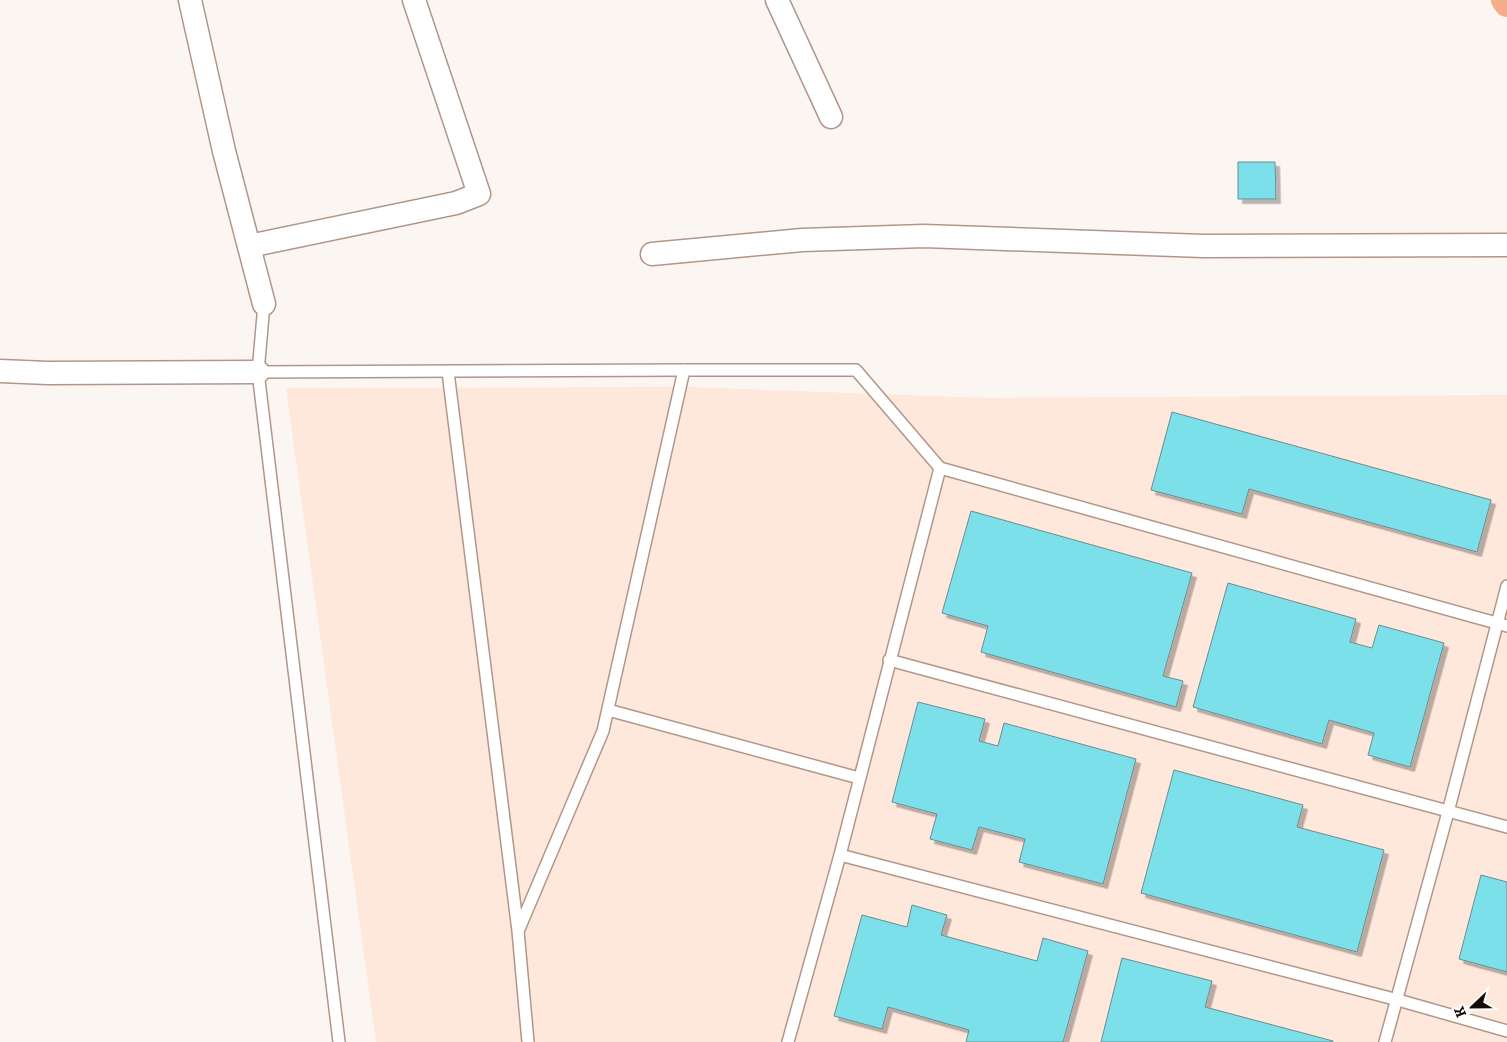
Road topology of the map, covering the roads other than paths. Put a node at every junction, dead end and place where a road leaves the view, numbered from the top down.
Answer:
1 (190, 0) edge
2 (414, 0) edge
3 (777, 0) edge
4 (832, 117) dead end
5 (1507, 245) edge
6 (249, 246) junction
7 (652, 254) dead end
8 (264, 304) joint
9 (684, 370) junction
10 (0, 371) edge
11 (258, 372) junction
12 (448, 372) junction
13 (940, 468) junction
14 (1507, 586) edge
15 (1502, 625) edge
16 (889, 660) junction
17 (608, 710) junction
18 (859, 778) junction
19 (1448, 812) junction
20 (1507, 827) edge
21 (840, 855) junction
22 (518, 931) junction
23 (1398, 1000) junction
24 (1507, 1031) edge
25 (339, 1042) edge
26 (528, 1042) edge
27 (789, 1042) edge
28 (1385, 1042) edge

1 - 6 street
2 - 6 street
3 - 4 street
5 - 7 street
6 - 8 street
8 - 11 lane
9 - 12 lane
9 - 13 lane
9 - 17 lane
10 - 11 street
11 - 12 lane
11 - 25 lane
12 - 22 lane
13 - 15 lane
13 - 16 lane
14 - 15 lane
15 - 19 lane
16 - 18 lane
16 - 19 lane
17 - 18 lane
17 - 22 lane
18 - 21 lane
19 - 20 lane
19 - 23 lane
21 - 23 lane
21 - 27 lane
22 - 26 lane
23 - 24 lane
23 - 28 lane

